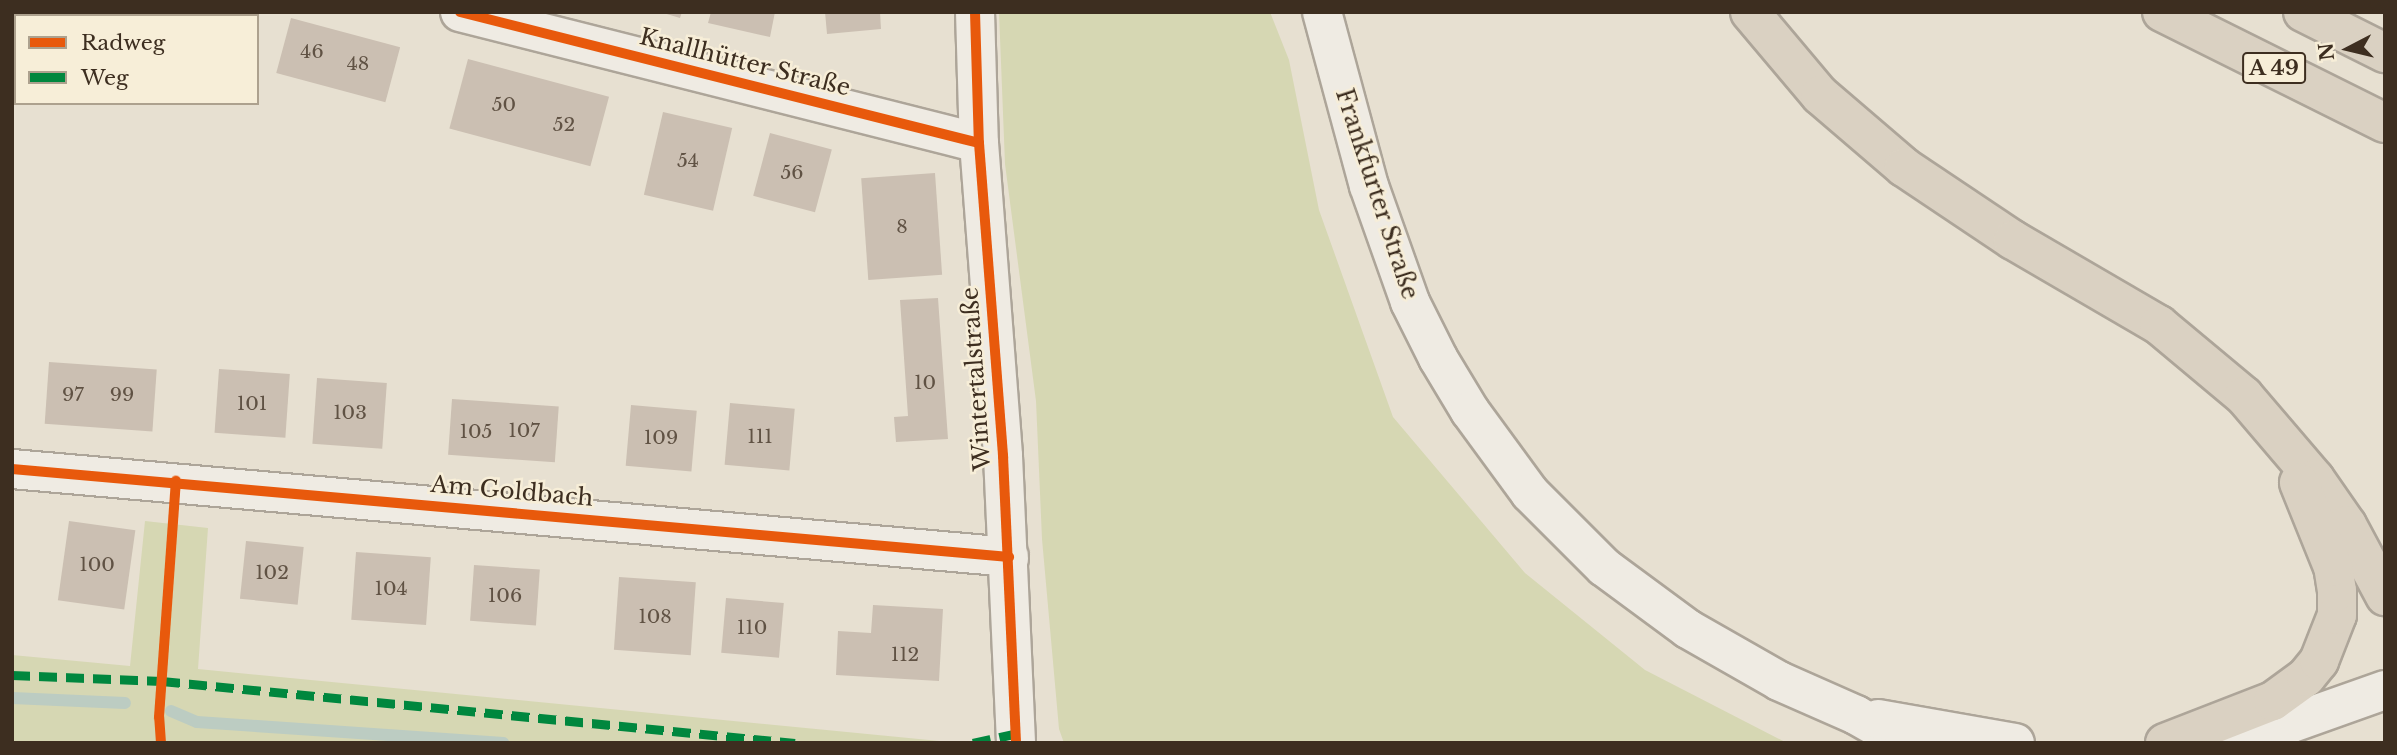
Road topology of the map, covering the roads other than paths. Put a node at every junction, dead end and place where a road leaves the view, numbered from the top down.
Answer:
1 (460, 12) edge
2 (975, 12) edge
3 (1321, 12) edge
4 (1750, 12) edge
5 (2162, 12) edge
6 (2303, 12) edge
7 (2385, 53) edge
8 (2385, 123) edge
9 (979, 143) junction
10 (2280, 436) junction
11 (12, 469) edge
12 (1009, 556) junction
13 (2385, 596) edge
14 (2385, 690) edge
15 (1856, 715) junction
16 (1016, 743) edge
17 (1905, 743) edge
18 (2015, 743) edge
19 (2165, 743) edge
20 (2184, 743) edge

1 - 9 street, Knallhütter Straße
2 - 9 street, Wintertalstraße
3 - 15 street, Frankfurter Straße
4 - 10 highway
5 - 8 highway, A 49
6 - 7 highway, A 49
9 - 12 street, Wintertalstraße
10 - 13 highway
10 - 19 highway
11 - 12 street, Am Goldbach
12 - 16 street, Wintertalstraße
14 - 20 street
15 - 17 street
15 - 18 street

